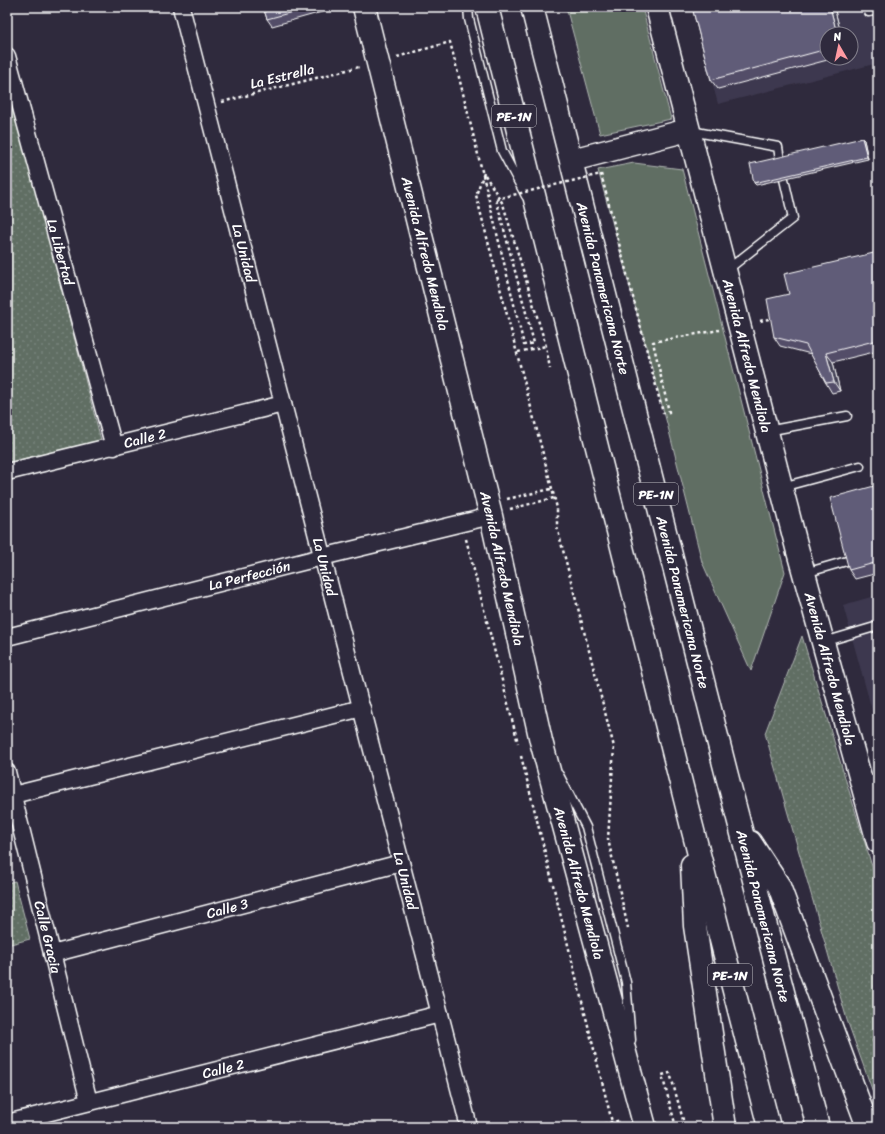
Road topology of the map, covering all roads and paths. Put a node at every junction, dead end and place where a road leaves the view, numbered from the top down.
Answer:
1 (181, 7) edge
2 (364, 7) edge
3 (468, 7) edge
4 (487, 7) edge
5 (532, 7) edge
6 (657, 7) edge
7 (878, 10) edge
8 (869, 12) dead end
9 (7, 56) edge
10 (396, 57) dead end
11 (363, 66) dead end
12 (206, 106) junction
13 (688, 130) junction
14 (572, 160) junction
15 (780, 160) edge
16 (484, 173) junction
17 (784, 179) edge
18 (541, 226) junction
19 (725, 271) junction
20 (774, 318) edge
21 (756, 322) dead end
22 (722, 330) dead end
23 (546, 346) junction
24 (518, 352) junction
25 (550, 369) dead end
26 (283, 404) junction
27 (847, 416) dead end
28 (767, 431) junction
29 (114, 447) junction
30 (860, 466) dead end
31 (7, 472) edge
32 (781, 487) junction
33 (552, 489) junction
34 (554, 498) junction
35 (490, 511) junction
36 (462, 523) junction
37 (878, 552) edge
38 (322, 557) junction
39 (804, 573) junction
40 (878, 626) edge
41 (7, 637) edge
42 (823, 642) junction
43 (362, 708) junction
44 (519, 745) dead end
45 (521, 753) dead end
46 (7, 772) edge
47 (871, 788) edge
48 (13, 795) junction
49 (690, 818) junction
50 (741, 828) junction
51 (878, 842) edge
52 (401, 863) junction
53 (630, 936) dead end
54 (52, 954) junction
55 (440, 1014) junction
56 (878, 1037) edge
57 (878, 1058) edge
58 (89, 1102) junction
59 (626, 1119) dead end
60 (7, 1123) edge
61 (611, 1123) junction
62 (469, 1127) edge
63 (592, 1127) edge
64 (610, 1127) edge
65 (646, 1127) edge
66 (676, 1127) edge
67 (685, 1127) edge
68 (725, 1127) edge
69 (769, 1127) edge
70 (818, 1127) edge
71 (868, 1127) edge

1 - 12 street, La Unidad
2 - 35 main road, Avenida Alfredo Mendiola
3 - 18 lane
4 - 18 main road, PE-1N
5 - 14 main road, Avenida Panamericana Norte / PE-1N
6 - 13 main road, Avenida Alfredo Mendiola
7 - 8 lane
9 - 29 street, La Libertad
10 - 16 path
11 - 12 path, La Estrella
12 - 26 street, La Unidad
13 - 14 main road
13 - 15 lane
13 - 19 main road, Avenida Alfredo Mendiola
14 - 50 main road, Avenida Panamericana Norte / PE-1N
16 - 22 path, bridge
16 - 23 path
16 - 24 path
17 - 19 lane
18 - 49 main road, PE-1N
19 - 28 main road, Avenida Alfredo Mendiola
20 - 21 path
23 - 24 path
23 - 25 path
24 - 33 path
26 - 29 street, Calle 2
26 - 38 street, La Unidad
27 - 28 lane
28 - 32 main road, Avenida Alfredo Mendiola
29 - 31 street, Calle 2
30 - 32 lane
32 - 39 main road, Avenida Alfredo Mendiola
33 - 34 path
33 - 35 path
34 - 35 path
34 - 53 path
35 - 36 street, La Perfección
35 - 65 main road, Avenida Alfredo Mendiola
36 - 38 street, La Perfección
36 - 44 path
37 - 39 lane
38 - 41 street, La Perfección
38 - 43 street, La Unidad
39 - 42 main road, Avenida Alfredo Mendiola
40 - 42 lane
42 - 47 main road, Avenida Alfredo Mendiola
43 - 48 street
43 - 52 street, La Unidad
45 - 61 path
46 - 48 street, Calle Gracia
47 - 51 main road, Avenida Alfredo Mendiola
48 - 54 street, Calle Gracia
49 - 68 main road
49 - 69 main road, PE-1N
50 - 70 main road, Avenida Panamericana Norte / PE-1N
50 - 71 main road
52 - 54 street, Calle 3
52 - 55 street, La Unidad
54 - 58 street, Calle Gracia
55 - 58 street, Calle 2
55 - 62 street, La Unidad
56 - 57 path
58 - 60 street, Calle 2
59 - 61 path
61 - 63 path
61 - 64 path
66 - 67 path

